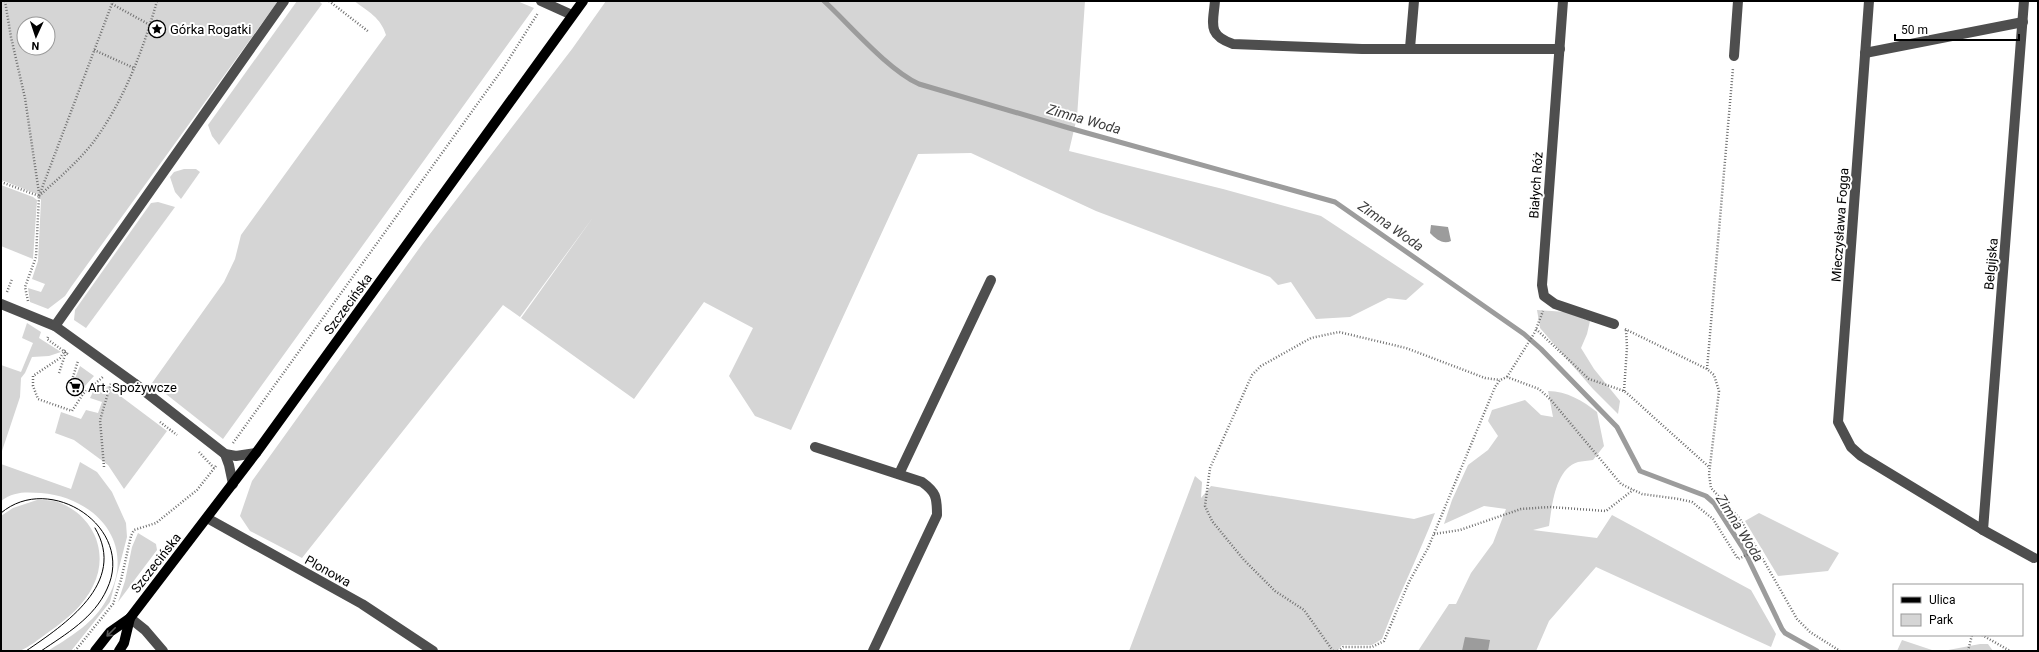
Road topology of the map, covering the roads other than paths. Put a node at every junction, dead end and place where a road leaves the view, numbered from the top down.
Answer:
1 (284, 1) edge
2 (582, 1) edge
3 (1215, 1) edge
4 (1414, 1) edge
5 (1563, 1) edge
6 (1738, 1) edge
7 (1869, 1) edge
8 (2024, 1) edge
9 (543, 2) edge
10 (572, 15) junction
11 (2023, 22) junction
12 (1410, 48) junction
13 (1560, 48) junction
14 (1865, 53) junction
15 (1734, 56) road end
16 (990, 280) dead end
17 (3, 300) edge
18 (1614, 324) road end
19 (52, 330) junction
20 (815, 447) dead end
21 (256, 453) junction
22 (224, 454) junction
23 (899, 474) junction
24 (232, 484) junction
25 (207, 518) junction
26 (1983, 530) junction
27 (2034, 558) dead end
28 (130, 618) junction
29 (95, 651) edge
30 (119, 651) edge
31 (163, 651) edge
32 (433, 651) edge
33 (873, 651) edge

1 - 19 street
2 - 10 main road, Szczecińska
3 - 12 street
4 - 12 street
5 - 13 street, Białych Róż
6 - 15 street
7 - 14 street, Mieczysława Fogga
8 - 11 street, Belgijska
9 - 10 street
10 - 21 main road, Szczecińska
11 - 14 street
11 - 26 street, Belgijska
12 - 13 street
13 - 18 street, Białych Róż
14 - 26 street, Mieczysława Fogga
16 - 23 street
17 - 19 street
19 - 22 street
20 - 23 street
21 - 22 street
21 - 24 main road, Szczecińska
22 - 24 street
23 - 33 street
24 - 25 main road, Szczecińska
25 - 28 main road, Szczecińska
25 - 32 street, Plonowa
26 - 27 street
28 -> 29 main road, Szczecińska
28 - 30 main road, Szczecińska
28 - 31 street

